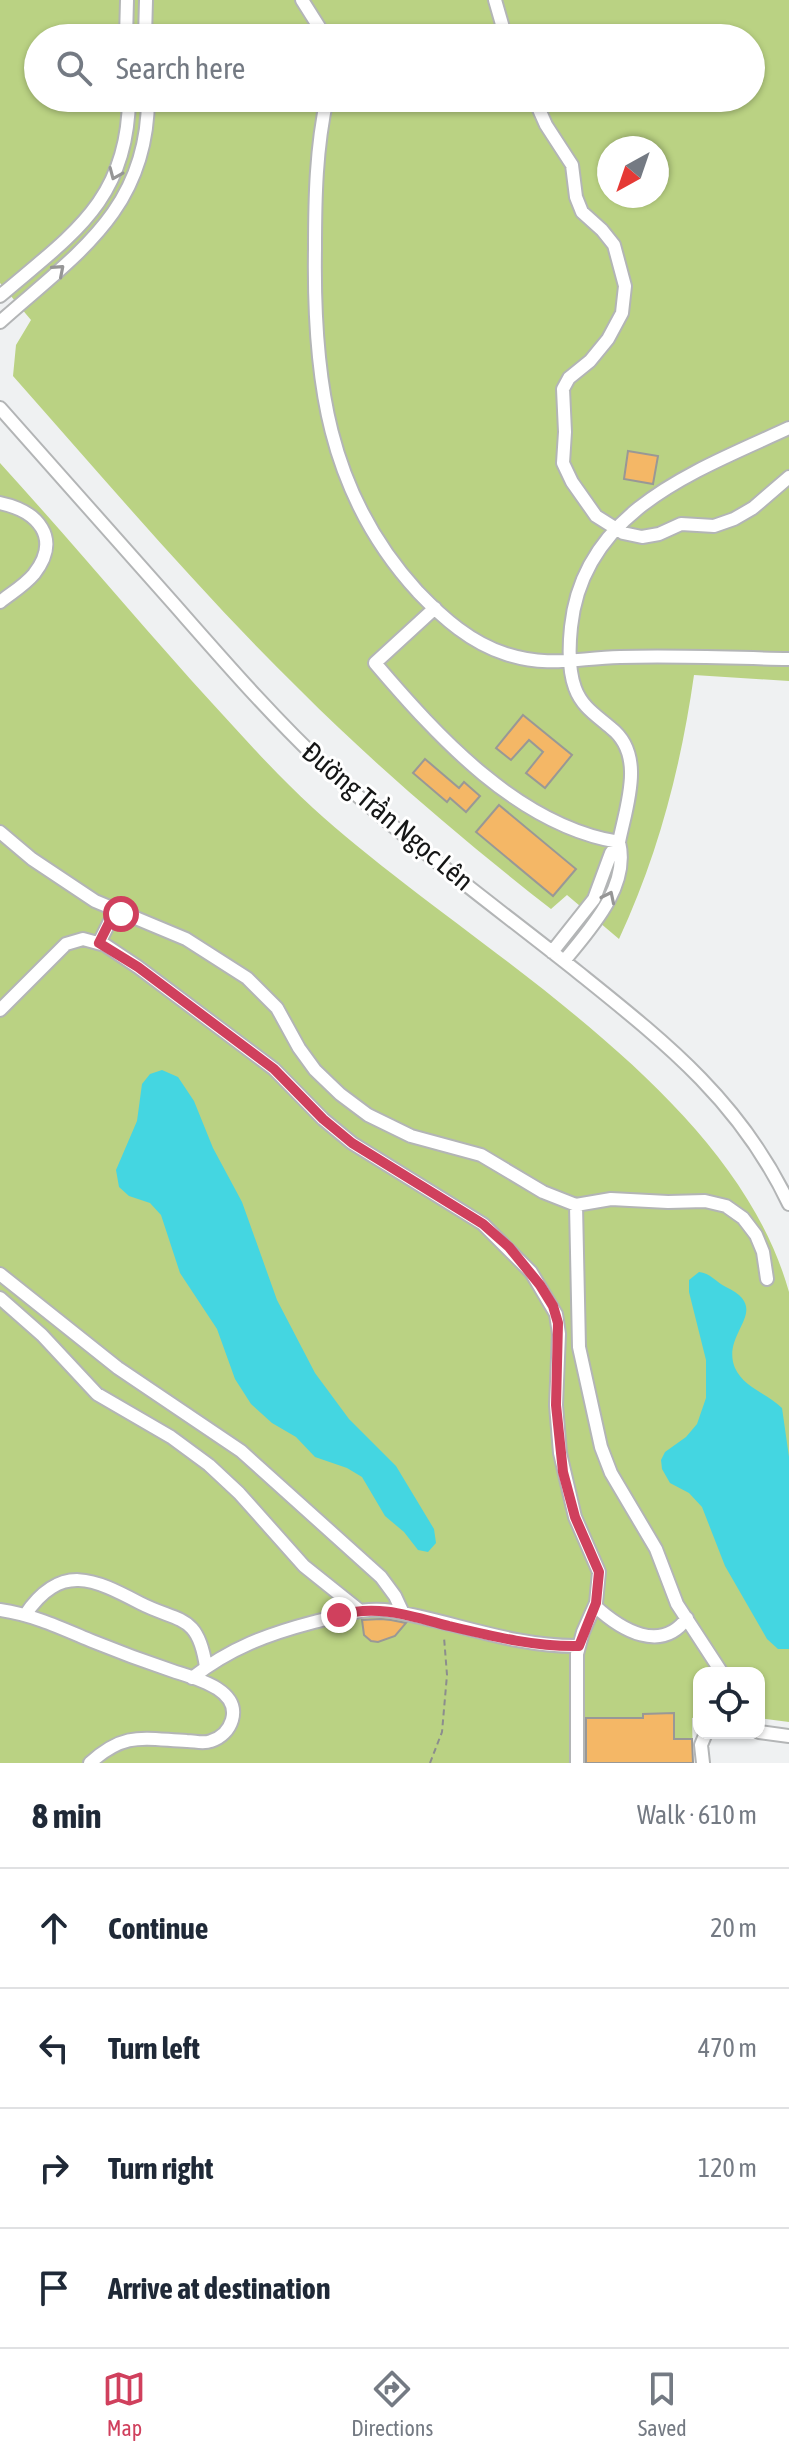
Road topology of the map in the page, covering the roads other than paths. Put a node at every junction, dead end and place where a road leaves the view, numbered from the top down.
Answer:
1 (127, 0) edge
2 (146, 0) edge
3 (302, 0) edge
4 (495, 0) edge
5 (126, 24) edge
6 (145, 24) edge
7 (317, 24) edge
8 (502, 24) edge
9 (129, 112) edge
10 (148, 112) edge
11 (325, 112) edge
12 (540, 112) edge
13 (0, 296) edge
14 (0, 322) edge
15 (0, 408) edge
16 (789, 428) edge
17 (789, 477) edge
18 (0, 503) edge
19 (615, 528) junction
20 (0, 602) edge
21 (435, 608) junction
22 (789, 659) edge
23 (570, 663) junction
24 (0, 832) edge
25 (619, 842) junction
26 (115, 911) junction
27 (99, 943) junction
28 (552, 952) junction
29 (564, 961) junction
30 (0, 1010) edge
31 (789, 1204) edge
32 (576, 1205) junction
33 (0, 1274) edge
34 (767, 1279) dead end
35 (0, 1298) edge
36 (558, 1323) junction
37 (579, 1323) junction
38 (595, 1606) junction
39 (0, 1610) edge
40 (359, 1610) junction
41 (403, 1613) junction
42 (25, 1615) junction
43 (687, 1618) junction
44 (579, 1646) junction
45 (206, 1667) junction
46 (718, 1667) edge
47 (192, 1678) junction
48 (765, 1733) edge
49 (789, 1736) edge
50 (704, 1739) edge
51 (90, 1763) edge
52 (577, 1763) edge
53 (703, 1763) edge

1 - 5 street
2 - 6 street
3 - 7 street
4 - 8 street
9 -> 13 street
14 -> 10 street
11 - 21 street
12 - 19 street
15 - 28 street, Đường Trần Ngọc Lên
16 - 19 street
17 - 19 street
18 - 20 street
19 - 23 street
21 - 23 street
21 - 25 street
22 - 23 street
23 - 25 street
24 - 26 street
25 - 28 street
29 -> 25 street
26 - 27 street
26 - 32 street
27 - 30 street
27 - 36 street
28 - 29 street, Đường Trần Ngọc Lên
29 - 31 street, Đường Trần Ngọc Lên
32 - 34 street
32 - 37 street
33 - 41 street
35 - 40 street
36 - 37 street
36 - 38 street
37 - 43 street
38 - 43 street
38 - 44 street
39 - 42 street
40 - 41 street
40 - 45 street
41 - 44 street
42 - 45 street
42 - 47 street
43 - 46 street
44 - 52 street
45 - 47 street
47 - 51 street
48 - 49 street
50 - 53 street

